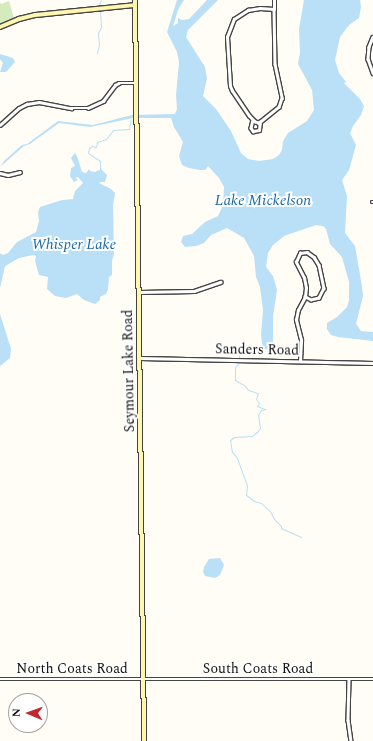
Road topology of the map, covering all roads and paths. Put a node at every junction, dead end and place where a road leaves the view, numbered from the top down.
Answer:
1 (274, 0) edge
2 (135, 2) edge
3 (274, 9) junction
4 (0, 27) edge
5 (373, 37) edge
6 (373, 73) edge
7 (137, 83) junction
8 (252, 120) junction
9 (260, 122) junction
10 (0, 125) edge
11 (20, 172) dead end
12 (0, 173) edge
13 (220, 282) dead end
14 (139, 292) junction
15 (305, 297) junction
16 (140, 358) junction
17 (300, 360) junction
18 (373, 362) edge
19 (0, 679) edge
20 (144, 679) junction
21 (349, 679) junction
22 (373, 679) edge
23 (144, 741) edge
24 (352, 741) edge

1 - 3 street
2 - 4 street
2 - 7 street, Seymour Lake Road
3 - 8 street
3 - 9 street
5 - 6 street
7 - 10 street
7 - 14 street, Seymour Lake Road
8 - 9 street
8 - 9 street
11 - 12 street
13 - 14 street
14 - 16 street, Seymour Lake Road
15 - 15 street
15 - 17 street
16 - 17 street, Sanders Road
16 - 20 street, Seymour Lake Road
17 - 18 street, Sanders Road
19 - 20 street, North Coats Road
20 - 21 street, South Coats Road
20 - 23 street, Seymour Lake Road
21 - 22 street, South Coats Road
21 - 24 street

